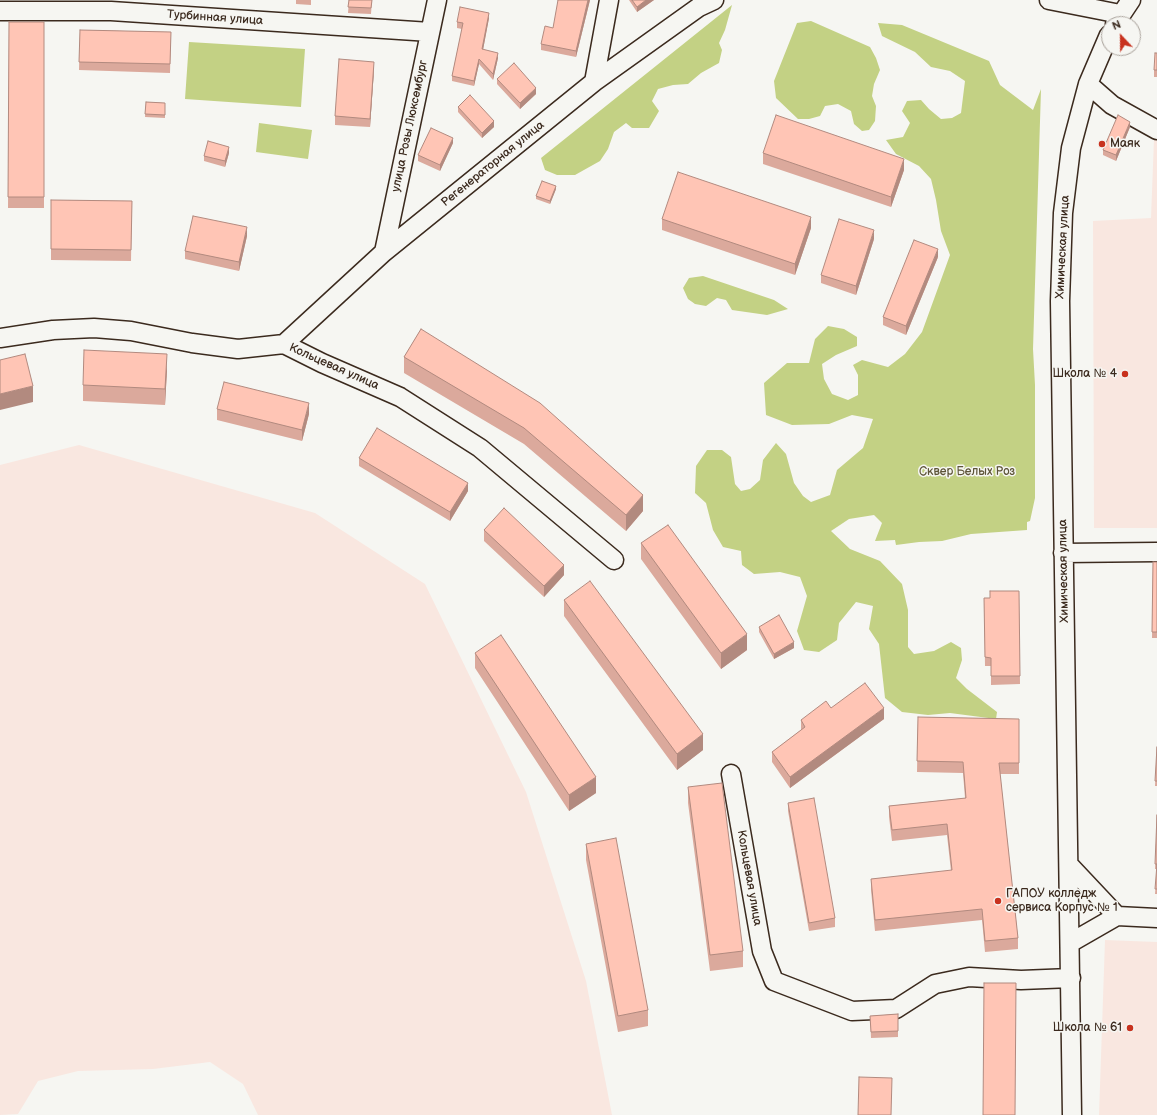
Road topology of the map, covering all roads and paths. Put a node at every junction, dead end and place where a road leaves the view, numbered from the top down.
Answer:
1 (437, 0) edge
2 (609, 0) edge
3 (714, 0) edge
4 (1049, 0) edge
5 (0, 12) edge
6 (1122, 13) edge
7 (430, 32) junction
8 (1101, 54) edge
9 (594, 82) junction
10 (1088, 84) junction
11 (1157, 130) edge
12 (384, 252) junction
13 (0, 338) edge
14 (284, 344) junction
15 (1157, 552) edge
16 (1063, 553) junction
17 (614, 560) dead end
18 (731, 774) dead end
19 (1069, 865) junction
20 (1117, 916) junction
21 (1157, 918) edge
22 (1070, 944) junction
23 (1071, 978) junction
24 (1072, 1115) edge

1 - 7 street, улица Розы Люксембург
2 - 9 street
3 - 9 street, Регенераторная улица
4 - 6 street
5 - 7 street, Турбинная улица
7 - 12 street, улица Розы Люксембург
8 - 10 street, Химическая улица
9 - 12 street, Регенераторная улица
10 - 11 street
10 - 16 street, Химическая улица
12 - 14 street, Регенераторная улица
13 - 14 street, Кольцевая улица
14 - 17 street, Кольцевая улица
15 - 16 street
16 - 19 street, Химическая улица
18 - 23 street, Кольцевая улица
19 - 20 street
19 - 22 street, Химическая улица
20 - 21 street
20 - 22 street
22 - 23 street, Химическая улица
23 - 24 street, Химическая улица

